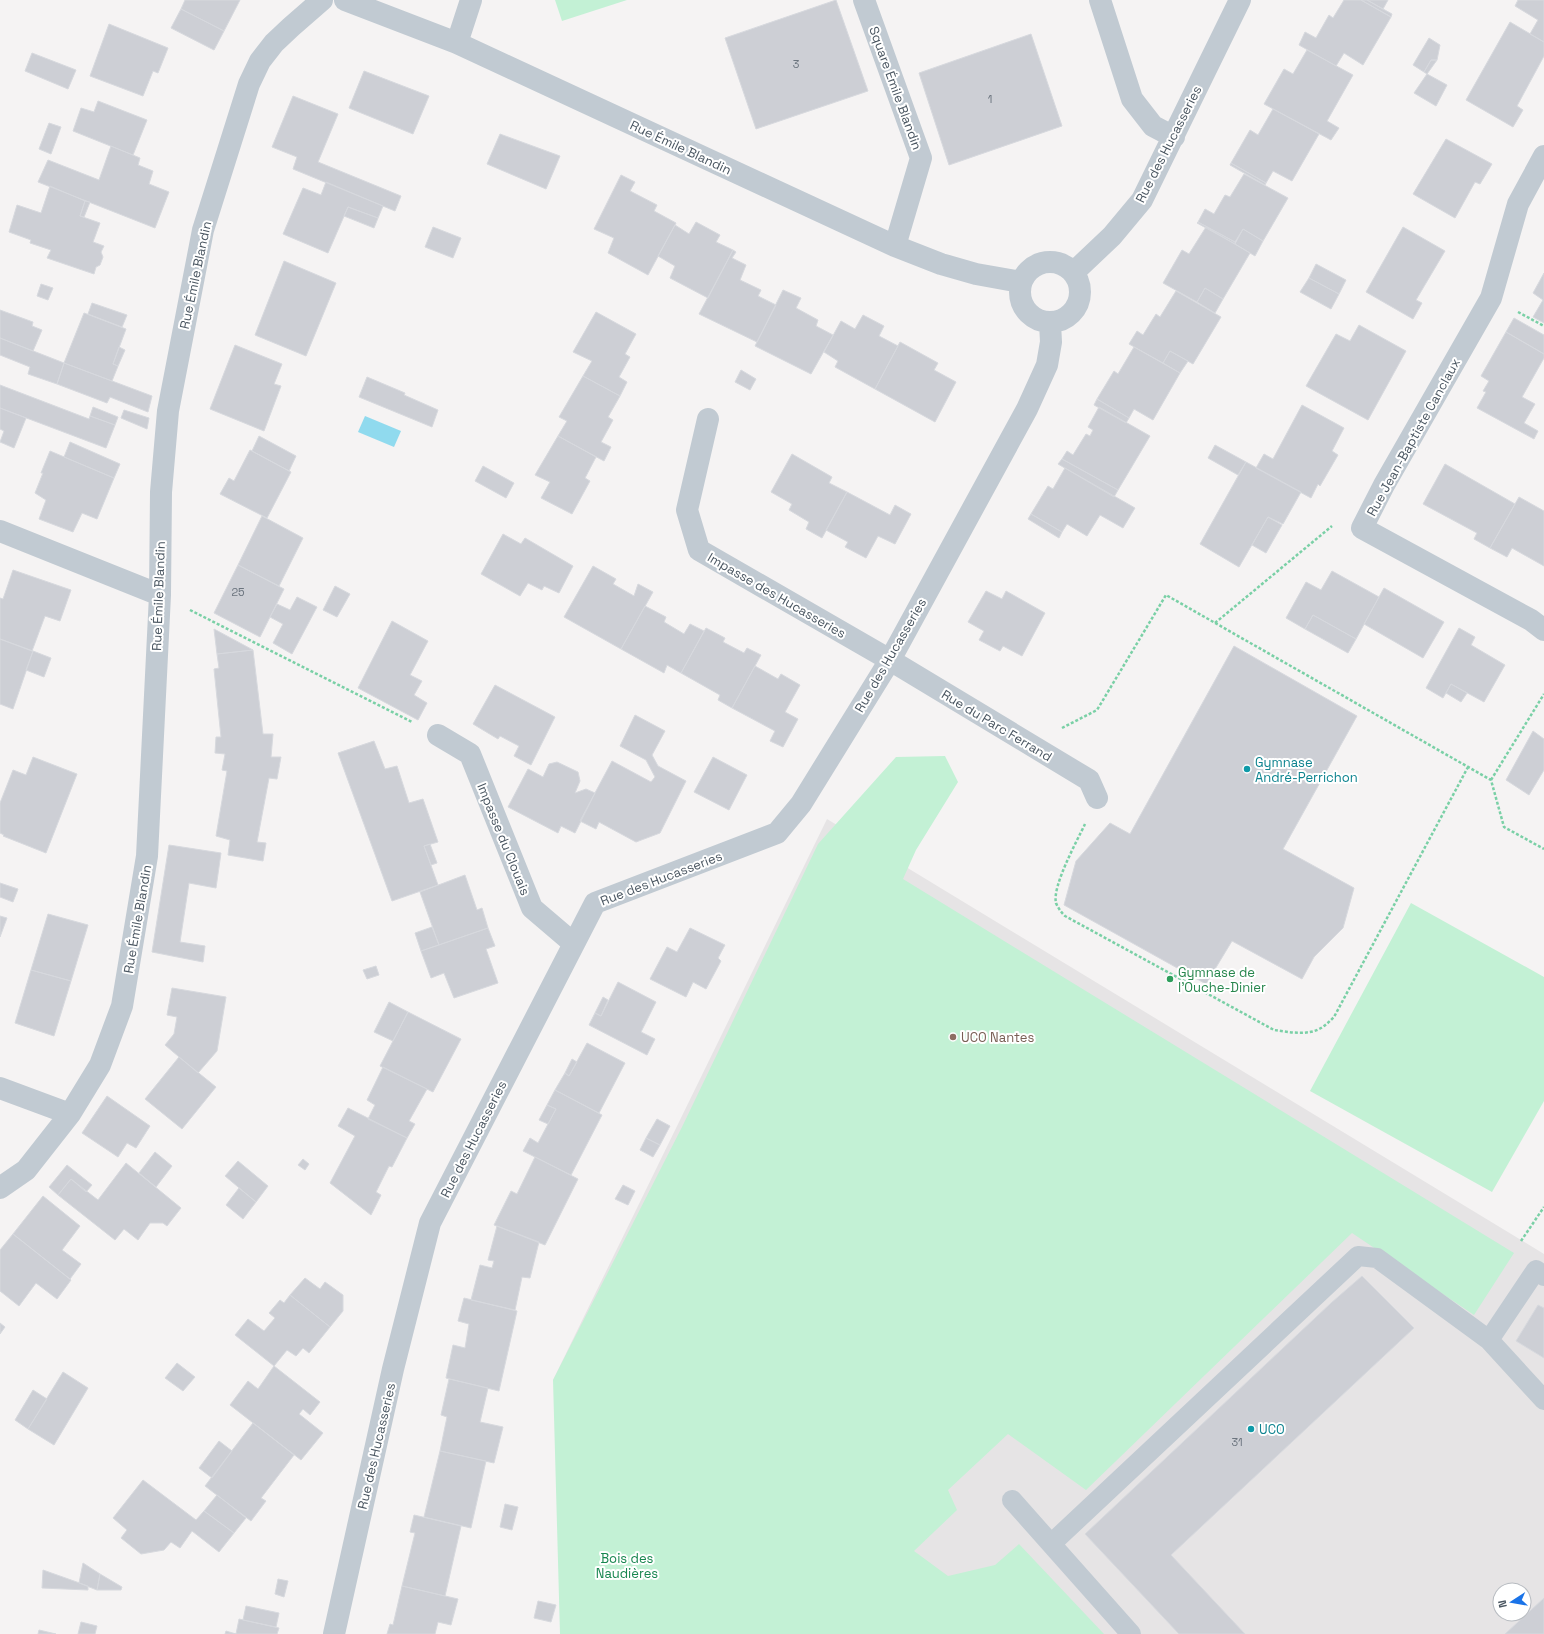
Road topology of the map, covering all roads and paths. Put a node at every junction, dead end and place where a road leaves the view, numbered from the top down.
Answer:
1 (322, 0) edge
2 (345, 0) edge
3 (470, 0) edge
4 (864, 0) edge
5 (1100, 0) edge
6 (1240, 0) edge
7 (457, 43) junction
8 (1174, 137) junction
9 (1544, 156) edge
10 (895, 246) junction
11 (1074, 272) junction
12 (1021, 282) junction
13 (1050, 323) junction
14 (708, 419) dead end
15 (1362, 528) junction
16 (0, 531) edge
17 (160, 595) junction
18 (1215, 623) junction
19 (1544, 630) edge
20 (890, 660) junction
21 (1544, 694) edge
22 (438, 735) joint
23 (1030, 745) junction
24 (1468, 767) junction
25 (1491, 780) junction
26 (1097, 798) joint
27 (1544, 849) edge
28 (573, 943) junction
29 (0, 1088) edge
30 (70, 1114) junction
31 (0, 1188) edge
32 (1544, 1207) edge
33 (1521, 1240) dead end
34 (1544, 1276) edge
35 (1489, 1340) junction
36 (1544, 1400) edge
37 (1012, 1500) dead end
38 (1051, 1544) junction
39 (334, 1634) edge
40 (1131, 1634) edge

1 - 17 street, Rue Émile Blandin
2 - 7 street, Rue Émile Blandin
3 - 7 street
4 - 10 street, Square Émile Blandin
5 - 8 street
6 - 8 street, Rue des Hucasseries
7 - 10 street, Rue Émile Blandin
8 - 11 street, Rue des Hucasseries
9 - 15 street, Rue Jean-Baptiste Canclaux
10 - 12 street, Rue Émile Blandin
11 - 12 street
11 - 13 street
12 - 13 street
13 - 20 street, Rue des Hucasseries
14 - 20 street, Impasse des Hucasseries
15 - 18 path
15 - 19 street, Rue Jean-Baptiste Canclaux
16 - 17 street
17 - 22 path
17 - 30 street, Rue Émile Blandin
18 - 23 path
18 - 24 path
20 - 23 street, Rue du Parc Ferrand
20 - 28 street, Rue des Hucasseries
21 - 25 path
22 - 28 street, Impasse du Clouais
23 - 26 street, Rue du Parc Ferrand
24 - 25 path
24 - 26 path
25 - 27 path
28 - 39 street, Rue des Hucasseries
29 - 30 street
30 - 31 street, Rue Émile Blandin
32 - 33 path
34 - 35 lane
35 - 36 lane
35 - 38 lane
37 - 38 lane
38 - 40 lane

